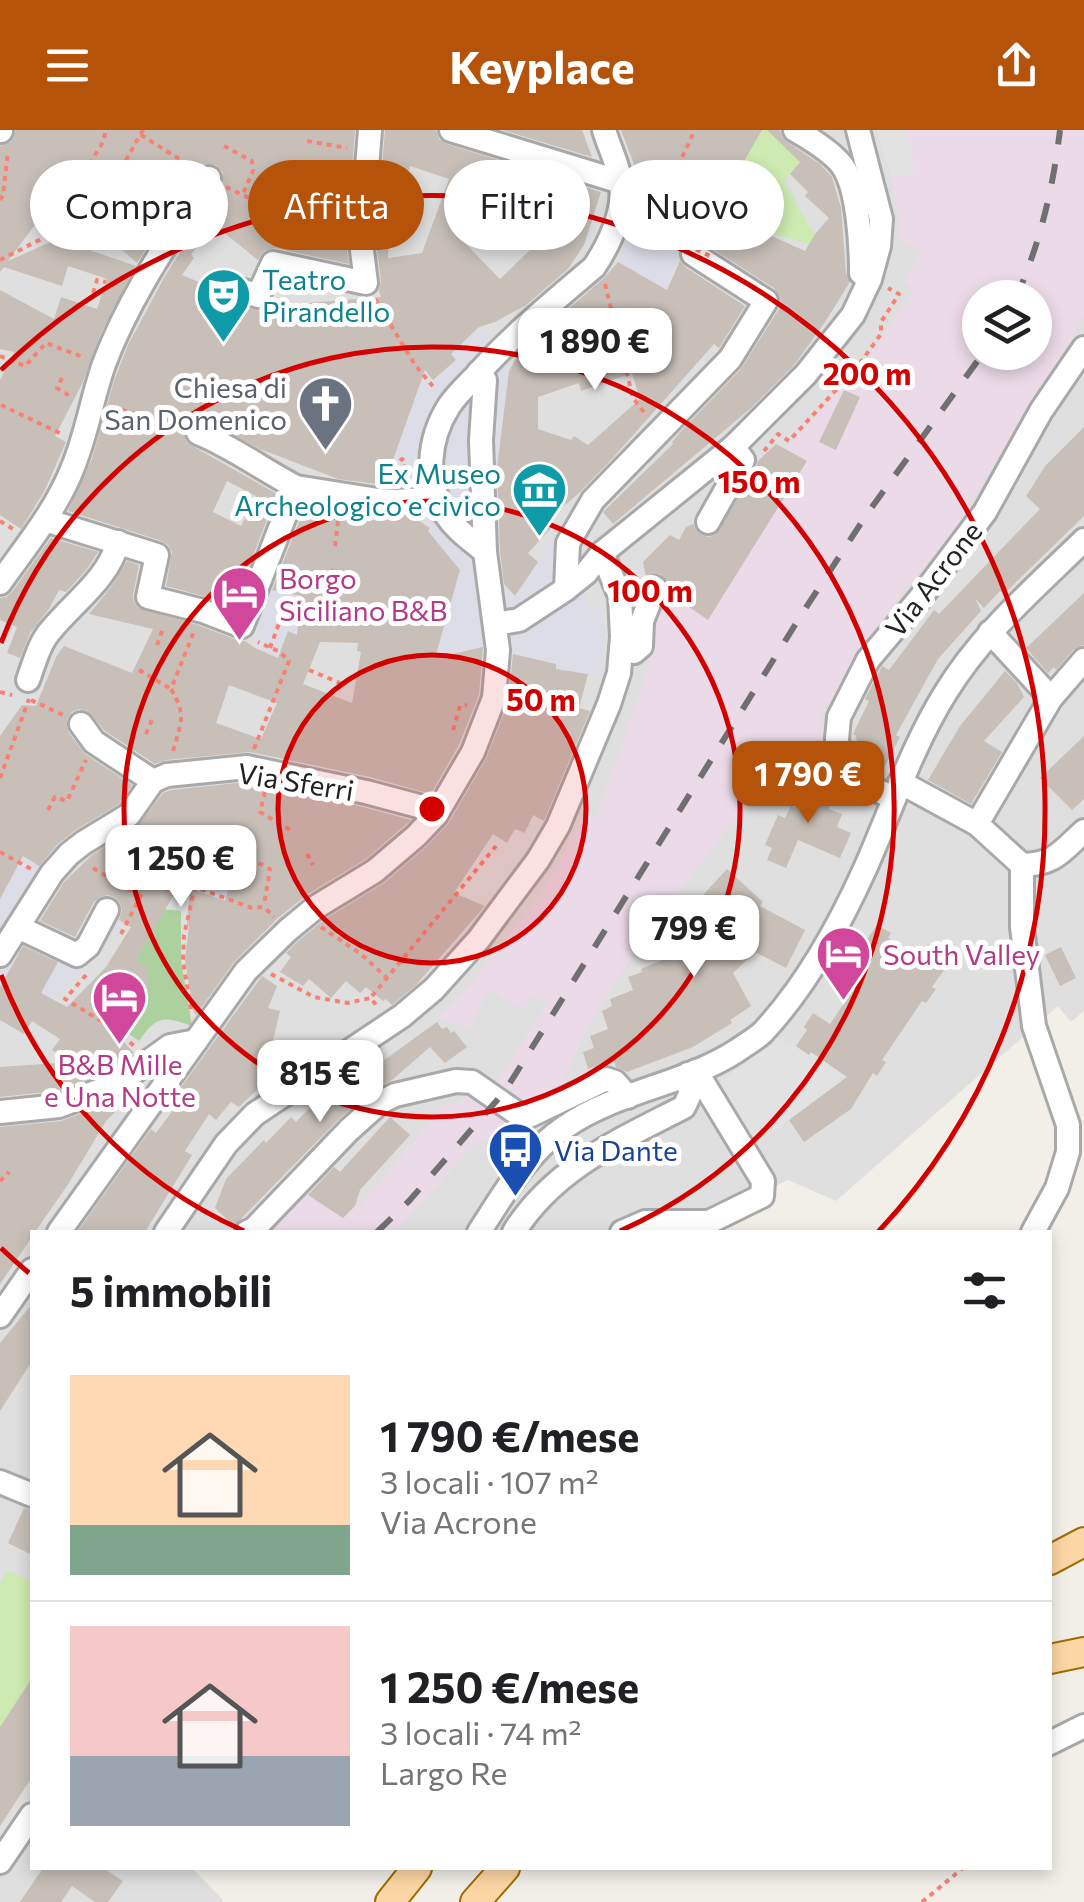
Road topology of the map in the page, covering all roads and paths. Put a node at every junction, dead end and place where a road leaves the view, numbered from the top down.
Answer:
1 (0, 130) edge
2 (106, 130) edge
3 (451, 130) edge
4 (604, 130) edge
5 (695, 130) edge
6 (795, 130) edge
7 (858, 130) edge
8 (142, 132) edge
9 (366, 140) edge
10 (308, 141) dead end
11 (224, 146) dead end
12 (93, 160) edge
13 (183, 160) edge
14 (614, 160) edge
15 (681, 160) edge
16 (0, 164) edge
17 (7, 166) junction
18 (610, 179) edge
19 (228, 188) edge
20 (242, 196) junction
21 (248, 198) edge
22 (0, 200) edge
23 (610, 235) edge
24 (163, 250) edge
25 (278, 250) edge
26 (361, 250) edge
27 (694, 250) edge
28 (697, 250) edge
29 (714, 258) dead end
30 (0, 260) edge
31 (273, 263) junction
32 (594, 267) junction
33 (870, 278) junction
34 (106, 282) dead end
35 (366, 283) junction
36 (244, 291) dead end
37 (93, 293) dead end
38 (899, 294) dead end
39 (1084, 348) edge
40 (0, 356) edge
41 (104, 365) junction
42 (479, 372) junction
43 (94, 402) junction
44 (1, 404) edge
45 (450, 405) junction
46 (198, 432) joint
47 (658, 432) junction
48 (736, 443) junction
49 (82, 444) junction
50 (390, 476) dead end
51 (401, 478) dead end
52 (296, 486) junction
53 (341, 493) junction
54 (436, 498) junction
55 (44, 520) junction
56 (0, 521) edge
57 (708, 522) dead end
58 (15, 531) dead end
59 (1084, 540) edge
60 (118, 542) junction
61 (335, 546) dead end
62 (485, 552) junction
63 (602, 553) junction
64 (332, 569) dead end
65 (330, 582) dead end
66 (0, 583) edge
67 (654, 588) dead end
68 (566, 589) junction
69 (203, 611) junction
70 (310, 624) dead end
71 (495, 624) junction
72 (163, 629) dead end
73 (990, 632) junction
74 (157, 645) dead end
75 (270, 648) dead end
76 (621, 650) junction
77 (280, 652) dead end
78 (1084, 660) edge
79 (139, 670) dead end
80 (309, 670) dead end
81 (340, 683) dead end
82 (171, 689) junction
83 (28, 690) junction
84 (1051, 698) junction
85 (467, 705) dead end
86 (153, 717) dead end
87 (452, 730) dead end
88 (87, 733) junction
89 (146, 734) dead end
90 (247, 767) junction
91 (0, 778) edge
92 (160, 778) junction
93 (266, 787) dead end
94 (897, 790) junction
95 (48, 810) dead end
96 (436, 815) junction
97 (116, 823) junction
98 (977, 824) junction
99 (1084, 830) edge
100 (294, 832) dead end
101 (496, 846) dead end
102 (0, 852) edge
103 (307, 854) dead end
104 (20, 862) dead end
105 (1022, 865) junction
106 (313, 866) dead end
107 (93, 868) dead end
108 (150, 880) junction
109 (195, 887) junction
110 (141, 897) junction
111 (192, 897) junction
112 (264, 907) junction
113 (107, 910) dead end
114 (315, 923) dead end
115 (18, 926) junction
116 (288, 930) junction
117 (114, 942) dead end
118 (0, 955) edge
119 (95, 964) dead end
120 (270, 974) dead end
121 (387, 978) junction
122 (371, 998) junction
123 (390, 1024) junction
124 (202, 1033) junction
125 (149, 1060) junction
126 (692, 1072) junction
127 (628, 1097) junction
128 (0, 1112) edge
129 (547, 1141) junction
130 (571, 1171) junction
131 (8, 1172) dead end
132 (0, 1181) edge
133 (60, 1230) edge
134 (167, 1230) edge
135 (252, 1230) edge
136 (480, 1230) edge
137 (515, 1230) edge
138 (626, 1230) edge
139 (1034, 1230) edge
140 (30, 1273) edge
141 (0, 1316) edge
142 (0, 1482) edge
143 (30, 1494) edge
144 (1084, 1542) edge
145 (1052, 1559) edge
146 (1084, 1652) edge
147 (1052, 1660) edge
148 (1084, 1726) edge
149 (1052, 1742) edge
150 (30, 1818) edge
151 (0, 1862) edge
152 (415, 1870) edge
153 (503, 1870) edge
154 (961, 1870) edge
155 (390, 1902) edge
156 (476, 1902) edge
157 (922, 1902) edge

1 - 17 path
2 - 12 path
3 - 18 street
4 - 14 street
5 - 15 path
6 - 33 street
7 - 33 street
8 - 13 path
8 - 30 path
9 - 10 path
11 - 20 path
16 - 17 path
17 - 22 path
19 - 20 path
20 - 21 path
23 - 32 street
24 - 41 street
25 - 31 path
26 - 35 street
27 - 47 street
28 - 29 path, bridge
31 - 35 street
31 - 36 street
32 - 42 street
32 - 47 path
33 - 48 street
34 - 37 path
35 - 45 path
38 - 48 path
39 - 94 street, Via Acrone
40 - 41 path
41 - 43 street
42 - 45 street
42 - 62 street
43 - 46 path
43 - 49 street
44 - 49 path
45 - 54 street
46 - 52 street
47 - 68 street
48 - 57 street
48 - 63 street
49 - 55 street
50 - 51 path
52 - 53 street
52 - 69 street
53 - 54 street
53 - 61 path
54 - 62 street
55 - 60 street
55 - 66 street
56 - 58 path
59 - 73 street
60 - 69 street
60 - 83 street
62 - 71 street
63 - 68 street
63 - 76 street
64 - 65 path
67 - 76 street
68 - 71 street
69 - 82 path
70 - 75 path
71 - 96 street
72 - 74 path
73 - 84 street
73 - 94 street
76 - 123 street
77 - 90 path
78 - 84 street
79 - 82 path
80 - 81 path
82 - 92 path
83 - 88 path
83 - 91 path
84 - 98 street
85 - 87 path
86 - 89 path
88 - 92 street
88 - 95 path
90 - 92 street, Via Sferri
90 - 96 street, Via Sferri
92 - 97 street
93 - 100 path
94 - 98 street, Via Acrone
94 - 126 street
96 - 116 street
97 - 108 path
97 - 115 street
98 - 105 street, Via Acrone
99 - 105 street
101 - 121 path
102 - 104 path
103 - 106 path
105 - 139 street
107 - 110 path
108 - 110 path
108 - 111 path
109 - 111 path
109 - 112 path
109 - 112 path
110 - 117 path
111 - 124 path
112 - 116 path
113 - 115 street
114 - 121 path
115 - 118 street
116 - 124 street
119 - 125 path
120 - 122 path
121 - 122 path
122 - 123 path
123 - 134 street
124 - 125 street
124 - 133 street
125 - 128 street
126 - 127 street
126 - 130 street
126 - 138 street
127 - 129 street
127 - 135 street
129 - 130 street
129 - 136 street
130 - 137 street
131 - 132 path
140 - 141 street
142 - 143 street
144 - 145 main road
146 - 147 main road
148 - 149 street
150 - 151 street
152 - 155 main road
153 - 156 main road
154 - 157 path

